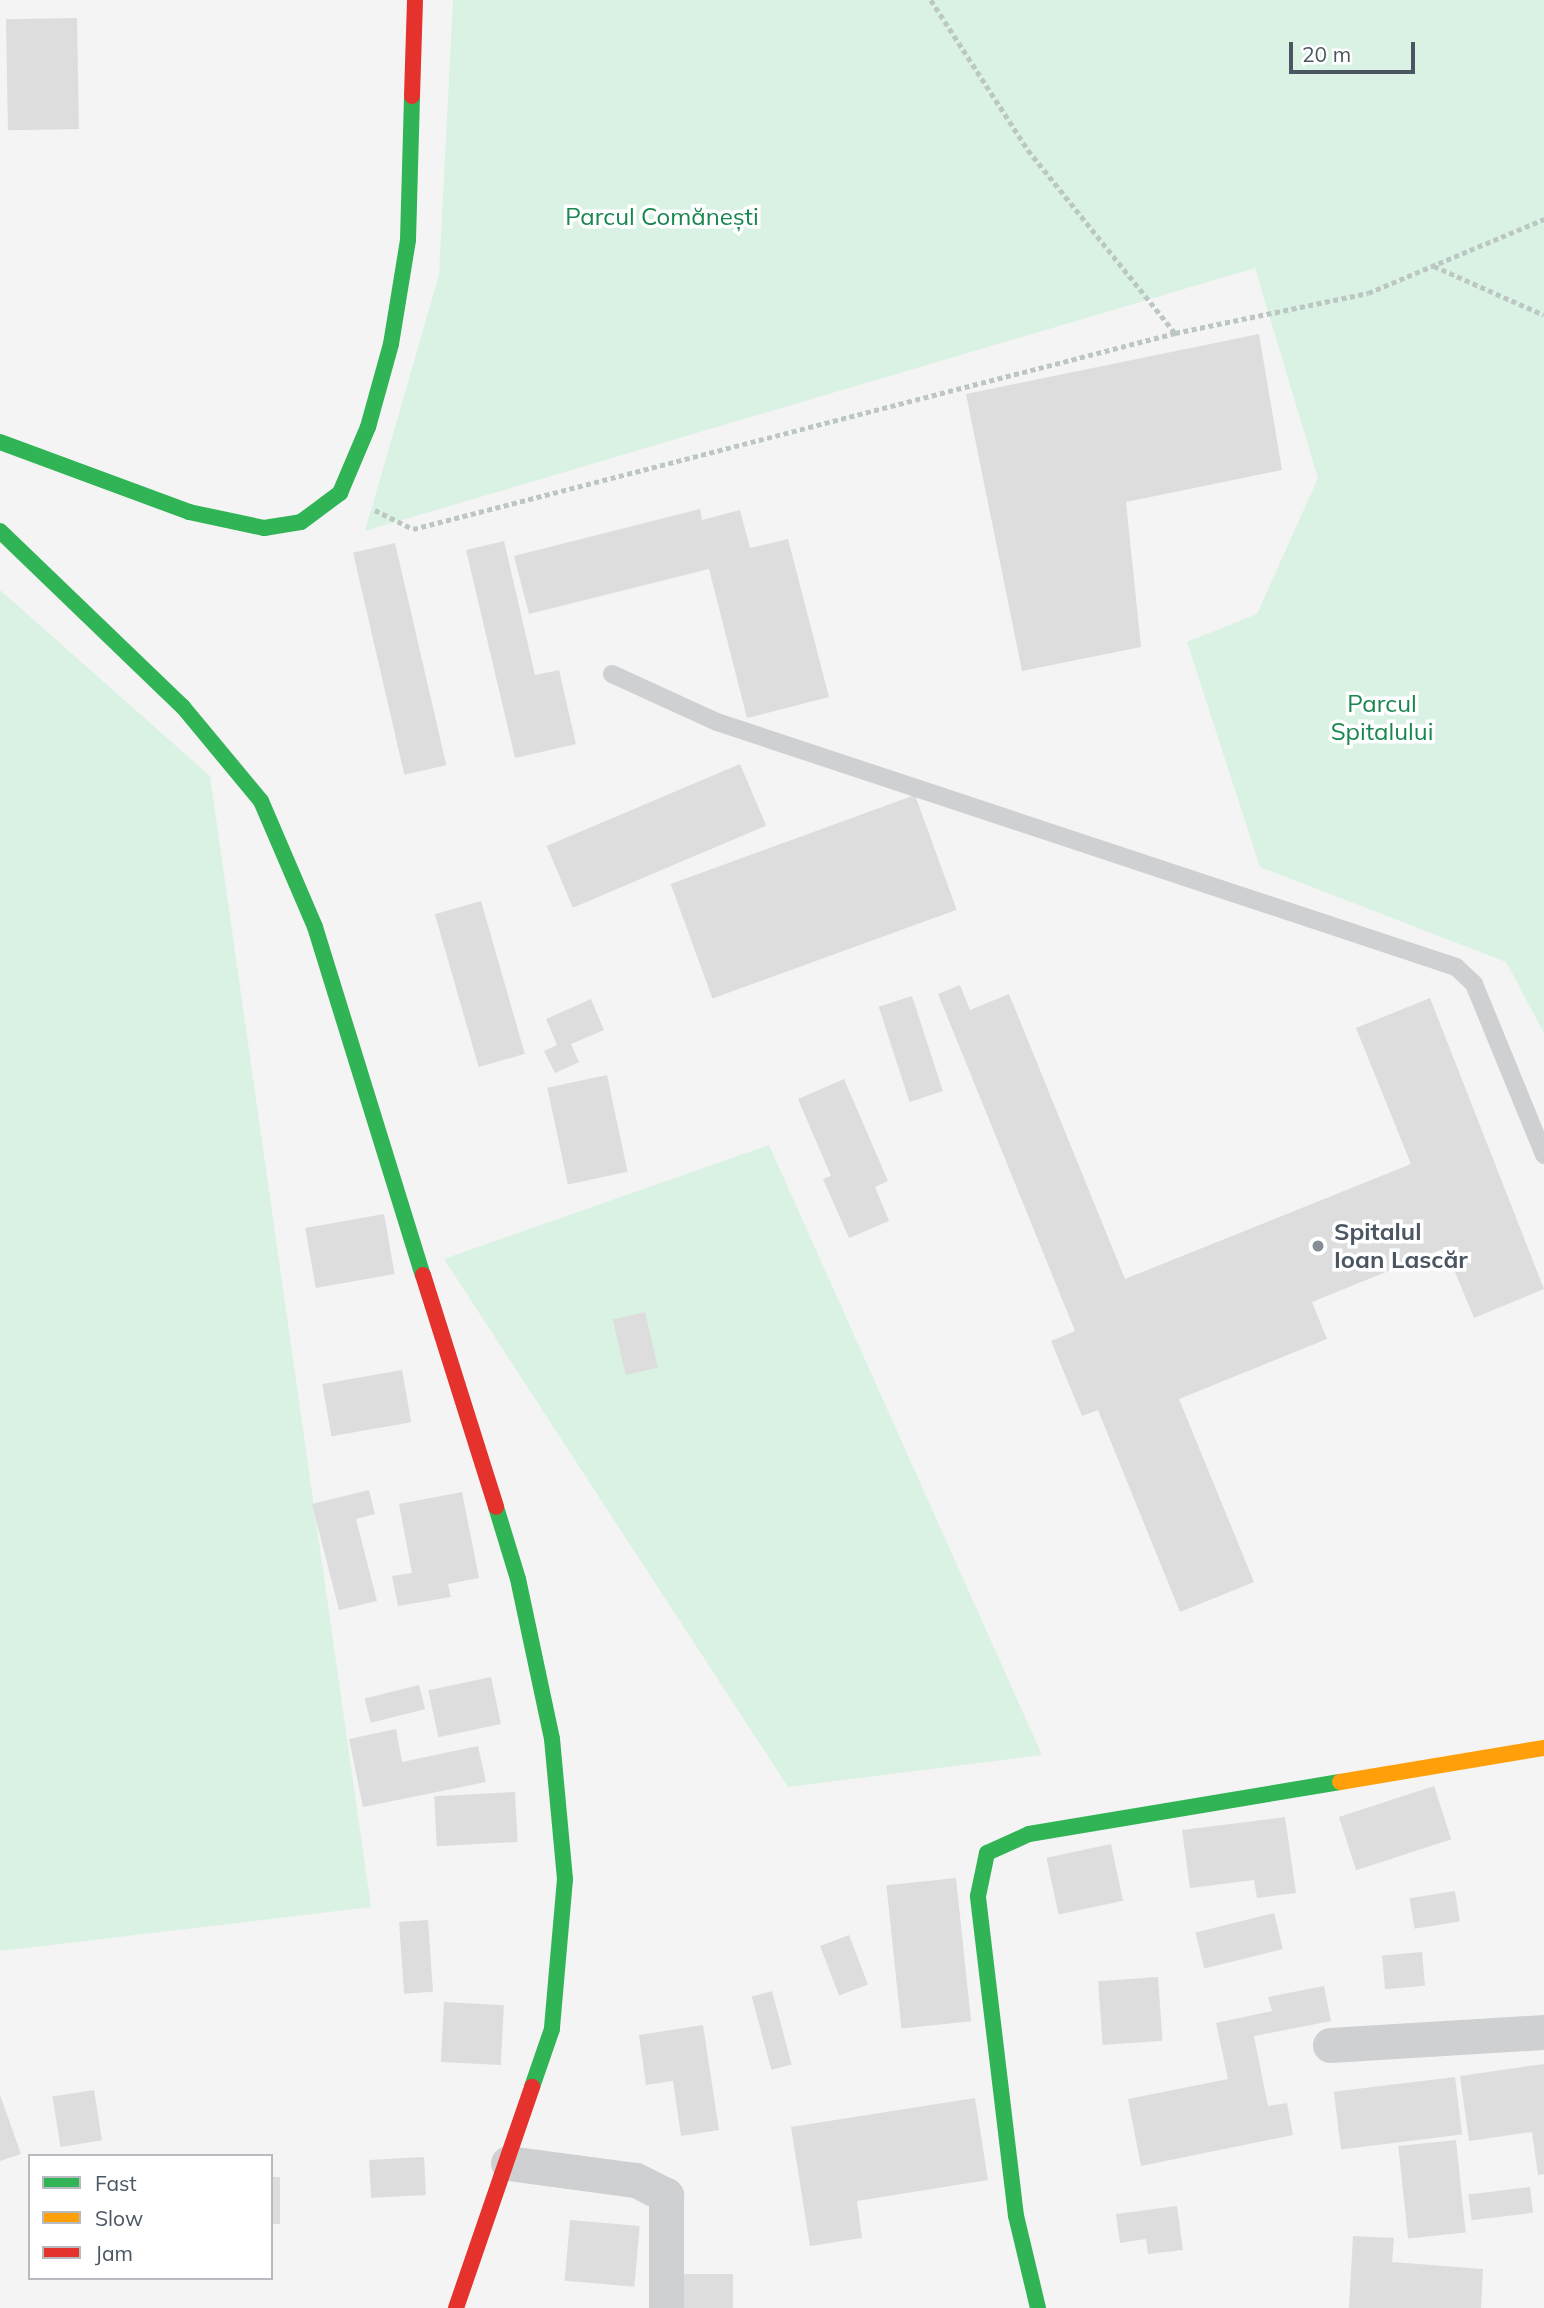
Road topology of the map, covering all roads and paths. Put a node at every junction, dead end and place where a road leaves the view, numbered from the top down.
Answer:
1 (415, 0) edge
2 (931, 0) edge
3 (1544, 219) edge
4 (1433, 266) junction
5 (1544, 315) edge
6 (1175, 333) junction
7 (0, 442) edge
8 (340, 493) junction
9 (0, 531) edge
10 (612, 674) dead end
11 (1544, 1154) edge
12 (1544, 1748) edge
13 (1544, 2032) edge
14 (1330, 2045) dead end
15 (508, 2163) junction
16 (456, 2308) edge
17 (666, 2308) edge
18 (1038, 2308) edge

1 - 8 street
2 - 6 path
3 - 4 path
4 - 5 path
4 - 6 path
6 - 8 path
7 - 8 street
9 - 15 street
10 - 11 lane
12 - 18 street
13 - 14 street
15 - 16 street
15 - 17 street

